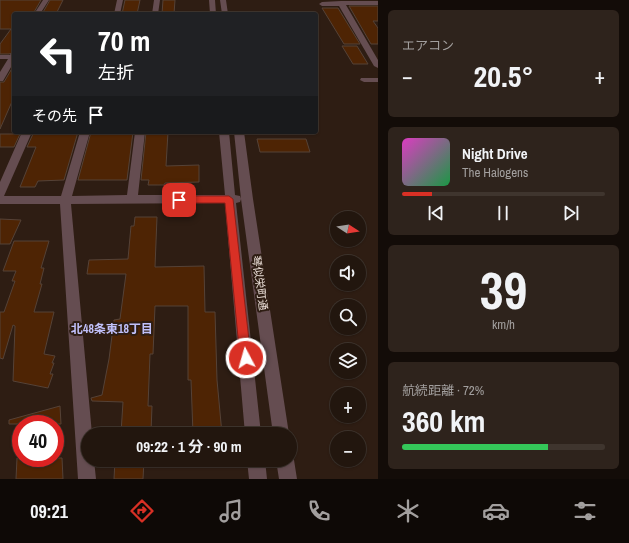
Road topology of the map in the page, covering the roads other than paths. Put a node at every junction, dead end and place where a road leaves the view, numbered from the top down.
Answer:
1 (46, 0) edge
2 (120, 0) edge
3 (157, 0) edge
4 (212, 0) edge
5 (223, 0) edge
6 (341, 3) junction
7 (378, 3) edge
8 (322, 4) dead end
9 (39, 12) edge
10 (117, 12) edge
11 (155, 12) edge
12 (213, 12) edge
13 (225, 12) edge
14 (0, 56) edge
15 (12, 56) edge
16 (12, 59) edge
17 (378, 66) edge
18 (0, 79) edge
19 (364, 80) dead end
20 (378, 80) edge
21 (26, 134) edge
22 (84, 134) edge
23 (140, 134) edge
24 (224, 134) edge
25 (240, 134) edge
26 (0, 194) edge
27 (229, 199) junction
28 (247, 199) junction
29 (0, 200) edge
30 (65, 200) junction
31 (132, 200) junction
32 (252, 427) edge
33 (281, 427) edge
34 (257, 467) edge
35 (286, 467) edge
36 (87, 479) edge
37 (258, 479) edge
38 (288, 479) edge

1 - 9 street
2 - 10 street
3 - 11 street
4 - 12 street
5 - 13 street
6 - 7 street
6 - 8 street
6 - 17 street
14 - 15 street
16 - 18 street
19 - 20 street
21 - 26 street
22 - 30 street
23 - 31 street
24 - 27 street, 琴似栄町通
25 - 28 street, 琴似栄町通
27 - 28 street
27 - 31 street
27 - 32 street, 琴似栄町通
28 - 33 street, 琴似栄町通
29 - 30 street
30 - 31 street
30 - 36 street
34 - 37 street
35 - 38 street

